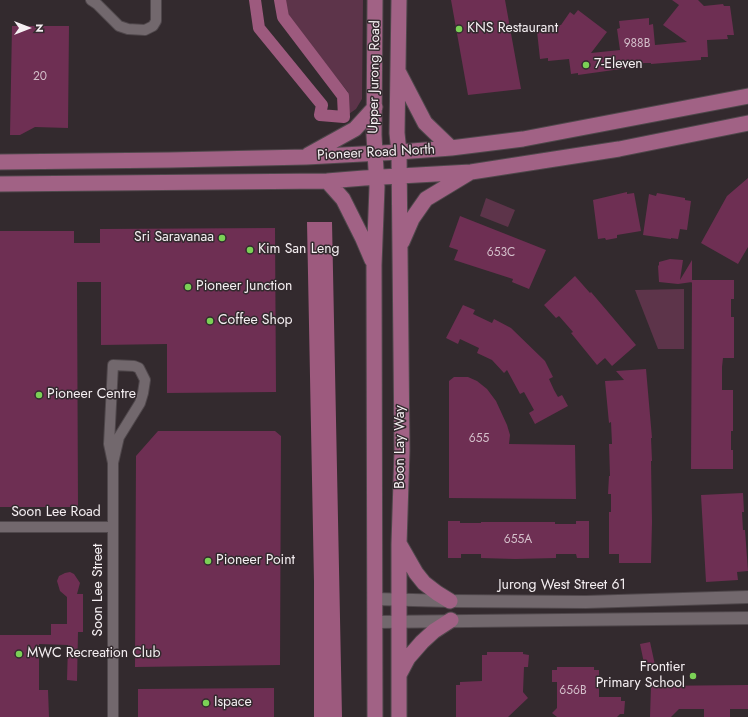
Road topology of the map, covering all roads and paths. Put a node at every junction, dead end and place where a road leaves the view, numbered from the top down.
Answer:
1 (91, 0) edge
2 (156, 0) edge
3 (375, 0) edge
4 (399, 0) edge
5 (399, 72) junction
6 (748, 96) edge
7 (375, 107) junction
8 (748, 123) edge
9 (451, 148) junction
10 (399, 152) junction
11 (375, 153) junction
12 (306, 157) junction
13 (0, 162) edge
14 (470, 172) junction
15 (399, 176) junction
16 (376, 177) junction
17 (327, 181) junction
18 (0, 184) edge
19 (400, 247) junction
20 (374, 265) junction
21 (113, 463) junction
22 (0, 527) edge
23 (113, 527) junction
24 (399, 544) junction
25 (748, 597) edge
26 (375, 599) junction
27 (399, 599) junction
28 (450, 601) junction
29 (748, 618) edge
30 (451, 620) junction
31 (375, 622) junction
32 (399, 622) junction
33 (399, 676) junction
34 (113, 717) edge
35 (376, 717) edge
36 (399, 717) edge

1 - 2 street
3 - 7 main road, Upper Jurong Road
4 - 5 main road, Upper Jurong Road
5 - 9 main road
5 - 10 main road, Upper Jurong Road
6 - 9 main road, Pioneer Road North
7 - 11 main road, Upper Jurong Road
7 - 12 main road
8 - 14 main road, Pioneer Road North
9 - 10 main road, Pioneer Road North
10 - 11 main road, Pioneer Road North
10 - 15 main road, Upper Jurong Road
11 - 12 main road, Pioneer Road North
11 - 16 main road, Upper Jurong Road
12 - 13 main road, Pioneer Road North
14 - 15 main road, Pioneer Road North
14 - 19 main road
15 - 16 main road, Pioneer Road North
15 - 19 main road, Boon Lay Way
16 - 17 main road, Pioneer Road North
16 - 20 main road, Boon Lay Way
17 - 18 main road, Pioneer Road North
17 - 20 main road
19 - 24 main road, Boon Lay Way
20 - 26 main road, Boon Lay Way
21 - 21 street, Soon Lee Street
21 - 23 street, Soon Lee Street
22 - 23 street, Soon Lee Road
23 - 34 street, Soon Lee Street
24 - 27 main road, Boon Lay Way
24 - 28 main road
25 - 28 street, Jurong West Street 61
26 - 27 street, Jurong West Street 61
26 - 31 main road, Boon Lay Way
27 - 28 street, Jurong West Street 61
27 - 32 main road, Boon Lay Way
29 - 30 street
30 - 32 street
30 - 33 main road
31 - 32 street
31 - 35 main road, Boon Lay Way
32 - 33 main road, Boon Lay Way
33 - 36 main road, Boon Lay Way

